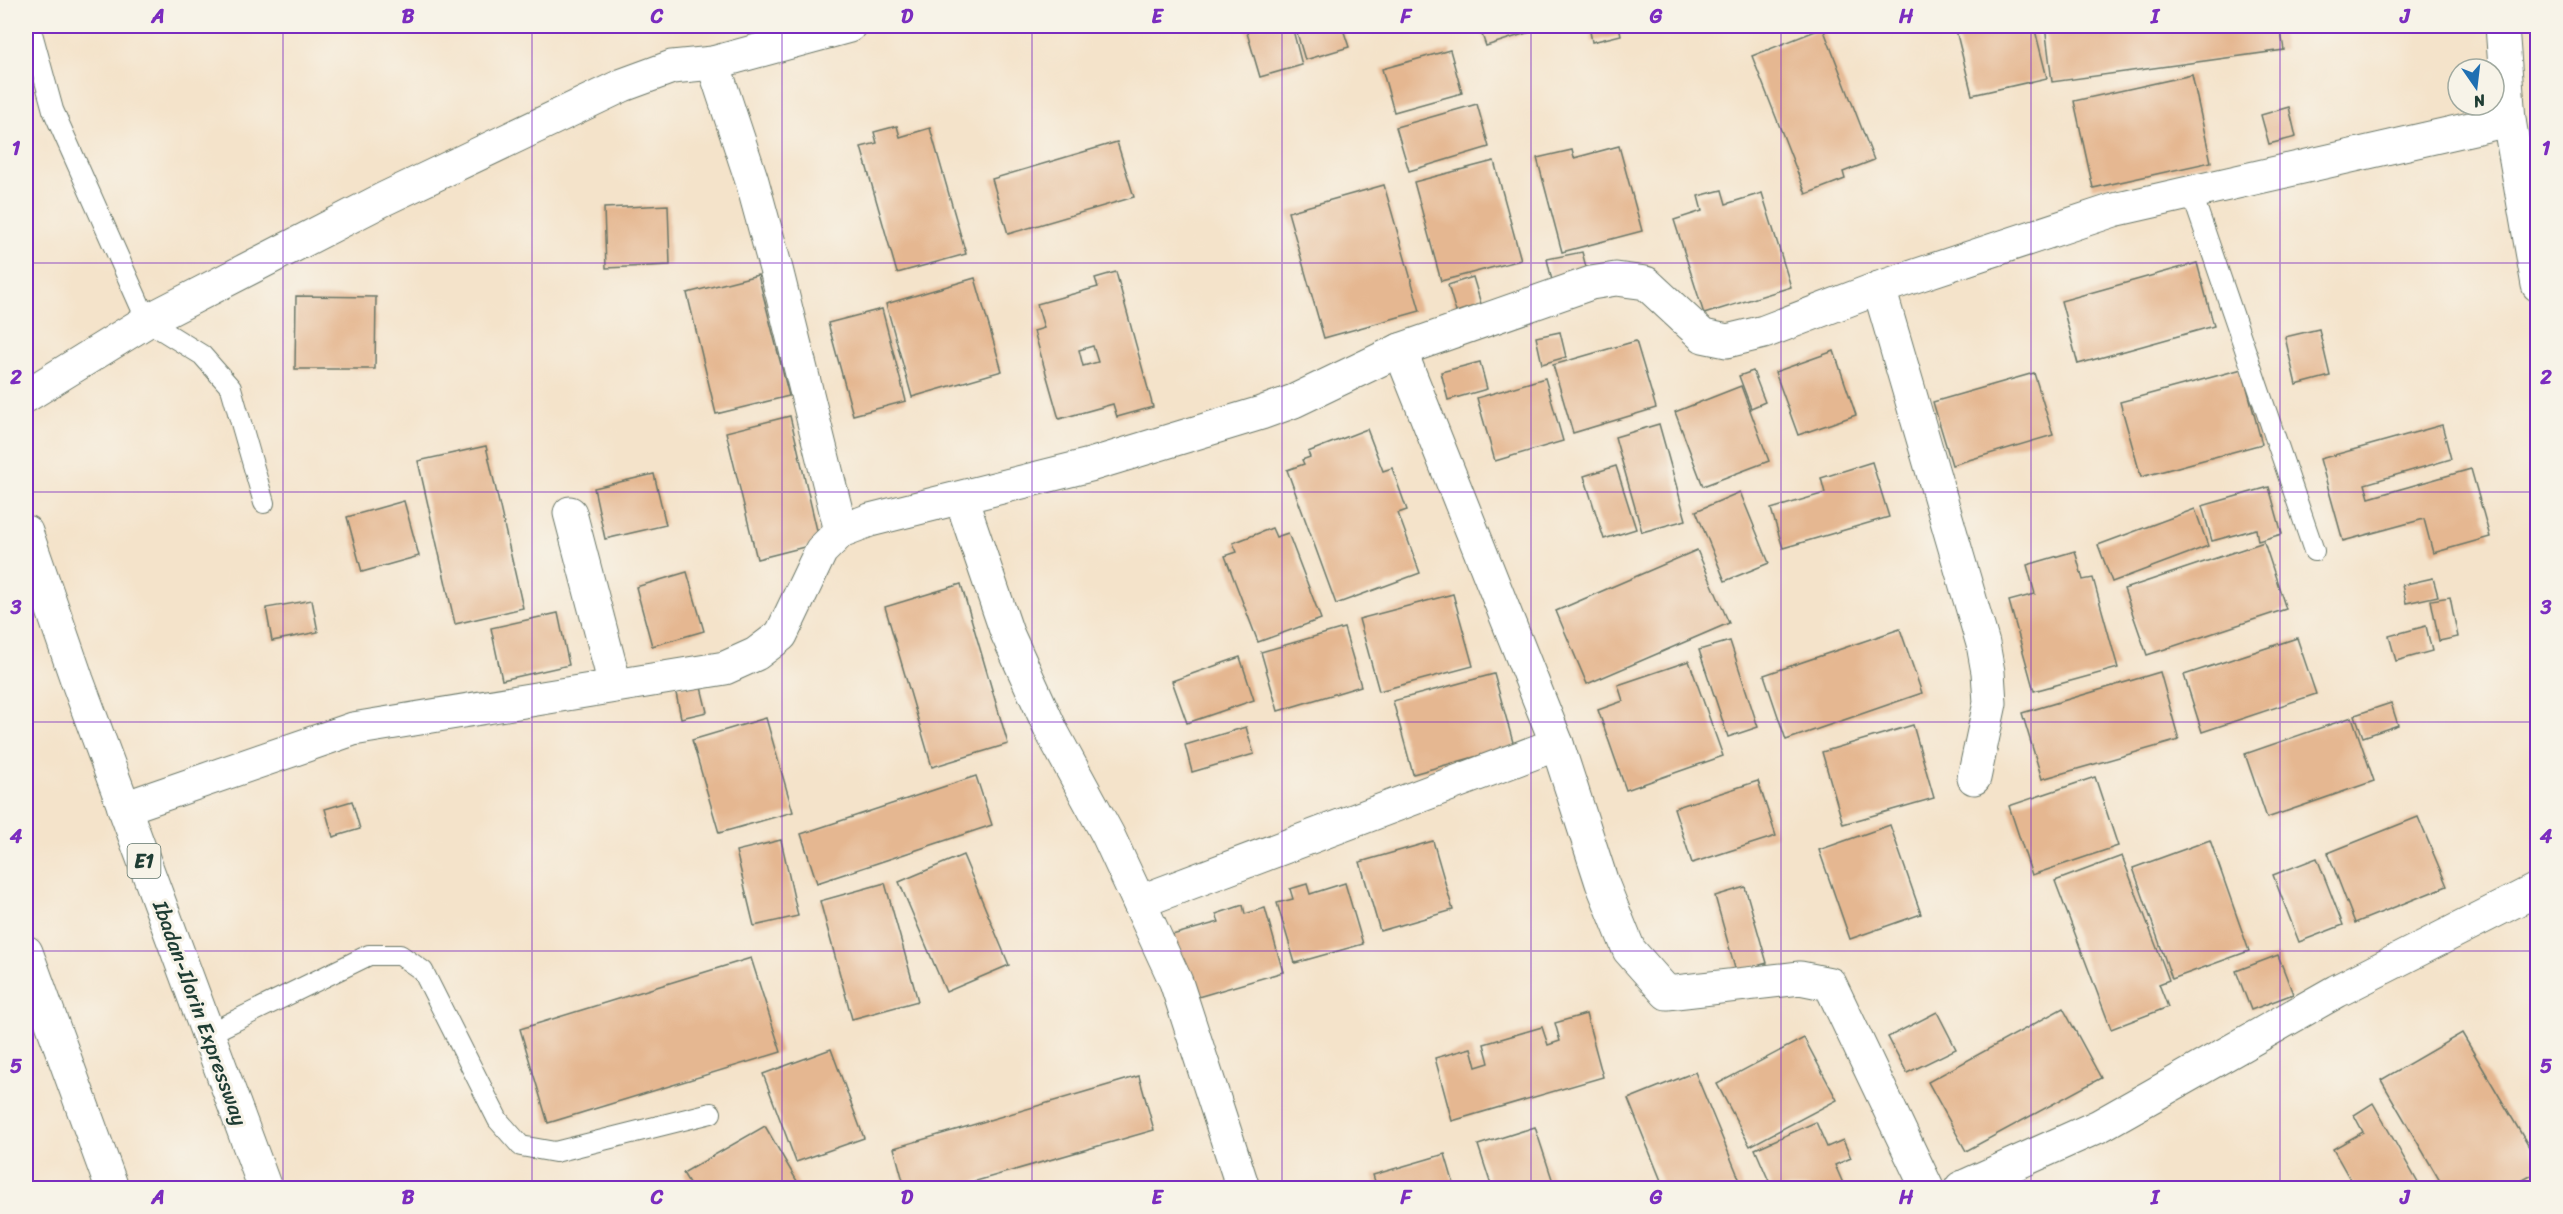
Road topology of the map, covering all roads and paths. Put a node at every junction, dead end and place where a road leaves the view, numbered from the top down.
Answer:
1 (30, 26) edge
2 (849, 26) edge
3 (2502, 26) edge
4 (713, 63) junction
5 (2509, 120) junction
6 (2191, 191) junction
7 (2538, 285) edge
8 (1879, 288) junction
9 (147, 321) junction
10 (1400, 350) junction
11 (26, 396) edge
12 (961, 498) junction
13 (264, 503) dead end
14 (570, 513) dead end
15 (26, 531) edge
16 (841, 531) junction
17 (2314, 551) dead end
18 (615, 685) junction
19 (1557, 744) junction
20 (1974, 778) dead end
21 (124, 808) junction
22 (2538, 889) edge
23 (1139, 902) junction
24 (26, 952) edge
25 (208, 1035) junction
26 (711, 1113) dead end
27 (112, 1188) edge
28 (265, 1188) edge
29 (1244, 1188) edge
30 (1927, 1188) edge
31 (1961, 1188) edge

1 - 9 lane
2 - 4 main road
3 - 5 main road
4 - 9 main road
4 - 16 main road
5 - 6 main road
5 - 7 main road
6 - 8 main road
6 - 17 lane
8 - 10 main road
8 - 20 main road
9 - 11 main road
9 - 13 lane
10 - 12 main road
10 - 19 main road
12 - 16 main road
12 - 23 main road
14 - 18 main road
15 - 21 main road, Ibadan-Ilorin Expressway / E1
16 - 18 main road
18 - 21 main road
19 - 23 main road
19 - 30 main road
21 - 25 main road, Ibadan-Ilorin Expressway / E1
22 - 31 main road
23 - 29 main road
24 - 27 main road
25 - 26 lane
25 - 28 main road, Ibadan-Ilorin Expressway / E1

